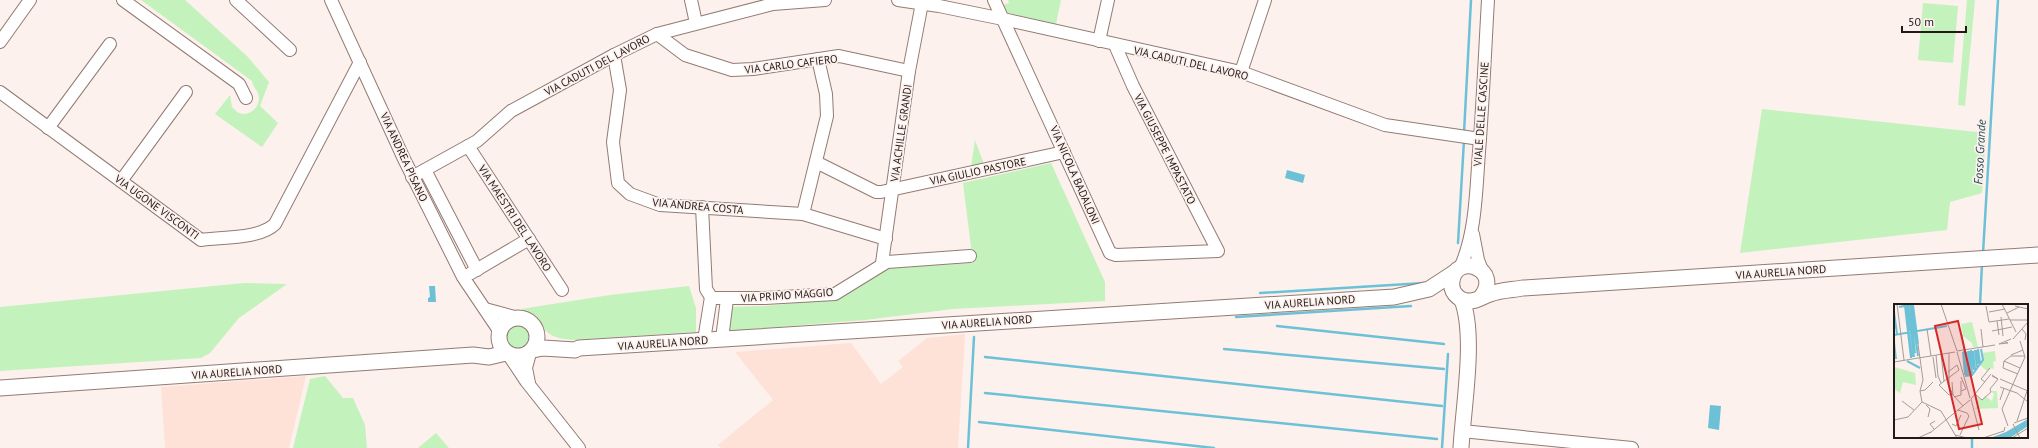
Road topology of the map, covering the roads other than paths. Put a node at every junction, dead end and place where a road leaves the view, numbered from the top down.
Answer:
1 (30, 0) edge
2 (123, 0) edge
3 (236, 0) edge
4 (331, 0) edge
5 (691, 0) edge
6 (825, 0) edge
7 (898, 0) edge
8 (994, 0) edge
9 (1108, 0) edge
10 (1265, 0) edge
11 (1488, 0) edge
12 (922, 3) junction
13 (1003, 19) junction
14 (696, 23) junction
15 (657, 34) junction
16 (1100, 41) junction
17 (0, 42) edge
18 (110, 44) dead end
19 (1115, 45) junction
20 (290, 50) dead end
21 (614, 55) junction
22 (818, 59) junction
23 (360, 62) junction
24 (910, 71) junction
25 (1241, 72) junction
26 (0, 92) edge
27 (186, 92) dead end
28 (246, 98) dead end
29 (48, 128) junction
30 (1476, 138) junction
31 (468, 146) junction
32 (1064, 152) junction
33 (816, 162) junction
34 (426, 170) junction
35 (412, 177) junction
36 (122, 181) junction
37 (892, 191) junction
38 (702, 207) junction
39 (803, 214) junction
40 (450, 217) junction
41 (436, 224) junction
42 (1472, 228) junction
43 (529, 239) junction
44 (886, 239) junction
45 (1218, 251) joint
46 (2038, 255) edge
47 (970, 256) dead end
48 (882, 263) junction
49 (477, 270) junction
50 (1457, 270) junction
51 (1484, 275) junction
52 (463, 277) junction
53 (1523, 288) junction
54 (562, 290) dead end
55 (711, 297) junction
56 (1394, 297) junction
57 (1458, 297) junction
58 (1480, 298) junction
59 (727, 299) junction
60 (485, 309) junction
61 (518, 318) junction
62 (537, 333) junction
63 (499, 334) junction
64 (704, 340) junction
65 (722, 340) junction
66 (1468, 343) junction
67 (580, 348) junction
68 (531, 351) junction
69 (507, 353) junction
70 (473, 355) junction
71 (530, 384) junction
72 (0, 388) edge
73 (1462, 431) junction
74 (579, 448) edge
75 (1461, 448) edge
76 (1632, 448) edge

1 - 17 street
2 - 28 street
3 - 20 street
4 - 23 street, VIA ANDREA PISANO
5 - 14 street
6 - 14 street, VIA CADUTI DEL LAVORO
7 - 12 street, VIA CADUTI DEL LAVORO
8 - 13 street, VIA NICOLA BADALONI
9 - 16 street
10 - 25 street
11 - 30 street, VIALE DELLE CASCINE
12 - 13 street, VIA CADUTI DEL LAVORO
12 - 24 street, VIA ACHILLE GRANDI
13 - 16 street, VIA CADUTI DEL LAVORO
13 - 32 street, VIA NICOLA BADALONI
14 - 15 street, VIA CADUTI DEL LAVORO
15 - 21 street, VIA CADUTI DEL LAVORO
15 - 22 street, VIA CARLO CAFIERO
16 - 19 street, VIA CADUTI DEL LAVORO
18 - 29 street
19 - 25 street, VIA CADUTI DEL LAVORO
19 - 45 street, VIA GIUSEPPE IMPASTATO
21 - 31 street, VIA CADUTI DEL LAVORO
21 - 38 street, VIA ANDREA COSTA
22 - 24 street, VIA CARLO CAFIERO
22 - 33 street
23 - 35 street, VIA ANDREA PISANO
23 - 36 street, VIA UGONE VISCONTI
24 - 37 street, VIA ACHILLE GRANDI
25 - 30 street, VIA CADUTI DEL LAVORO
26 - 29 street, VIA UGONE VISCONTI
27 - 36 street
29 - 36 street, VIA UGONE VISCONTI
30 - 42 street, VIALE DELLE CASCINE
31 - 34 street, VIA CADUTI DEL LAVORO
31 - 43 street, VIA MAESTRI DEL LAVORO
32 - 37 street, VIA GIULIO PASTORE
32 - 45 street, VIA NICOLA BADALONI
33 - 37 street, VIA GIULIO PASTORE
33 - 39 street
34 - 35 street, VIA CADUTI DEL LAVORO
34 - 40 street
35 - 41 street, VIA ANDREA PISANO
37 - 44 street, VIA ACHILLE GRANDI
38 - 39 street, VIA ANDREA COSTA
38 - 55 street
39 - 44 street, VIA ANDREA COSTA
40 - 41 street
40 - 49 street
41 - 52 street, VIA ANDREA PISANO
42 - 50 street, VIALE DELLE CASCINE
42 - 51 street, VIALE DELLE CASCINE
43 - 49 street
43 - 54 street, VIA MAESTRI DEL LAVORO
44 - 48 street, VIA ACHILLE GRANDI
46 - 53 main road, VIA AURELIA NORD
47 - 48 street, VIA PRIMO MAGGIO
48 - 59 street, VIA PRIMO MAGGIO
49 - 52 street
50 - 51 main road
50 - 56 main road, VIA AURELIA NORD
50 - 57 main road
51 - 53 main road, VIA AURELIA NORD
51 - 58 main road
52 - 60 street, VIA ANDREA PISANO
53 - 58 main road, VIA AURELIA NORD
55 - 59 street, VIA PRIMO MAGGIO
55 - 64 street
56 - 57 main road, VIA AURELIA NORD
56 - 65 main road, VIA AURELIA NORD
57 - 58 main road
57 - 66 main road
58 - 66 main road
59 - 65 street
60 - 61 street
60 - 63 street, VIA ANDREA PISANO
61 - 62 main road
61 - 63 main road
62 - 67 main road
62 - 68 main road
63 - 69 main road
63 - 70 main road
64 - 65 main road, VIA AURELIA NORD
64 - 67 main road, VIA AURELIA NORD
66 - 73 main road
67 - 68 main road, VIA AURELIA NORD
68 - 69 main road
68 - 71 street
69 - 70 main road, VIA AURELIA NORD
69 - 71 street
70 - 72 main road, VIA AURELIA NORD
71 - 74 street
73 - 75 main road
73 - 76 street

